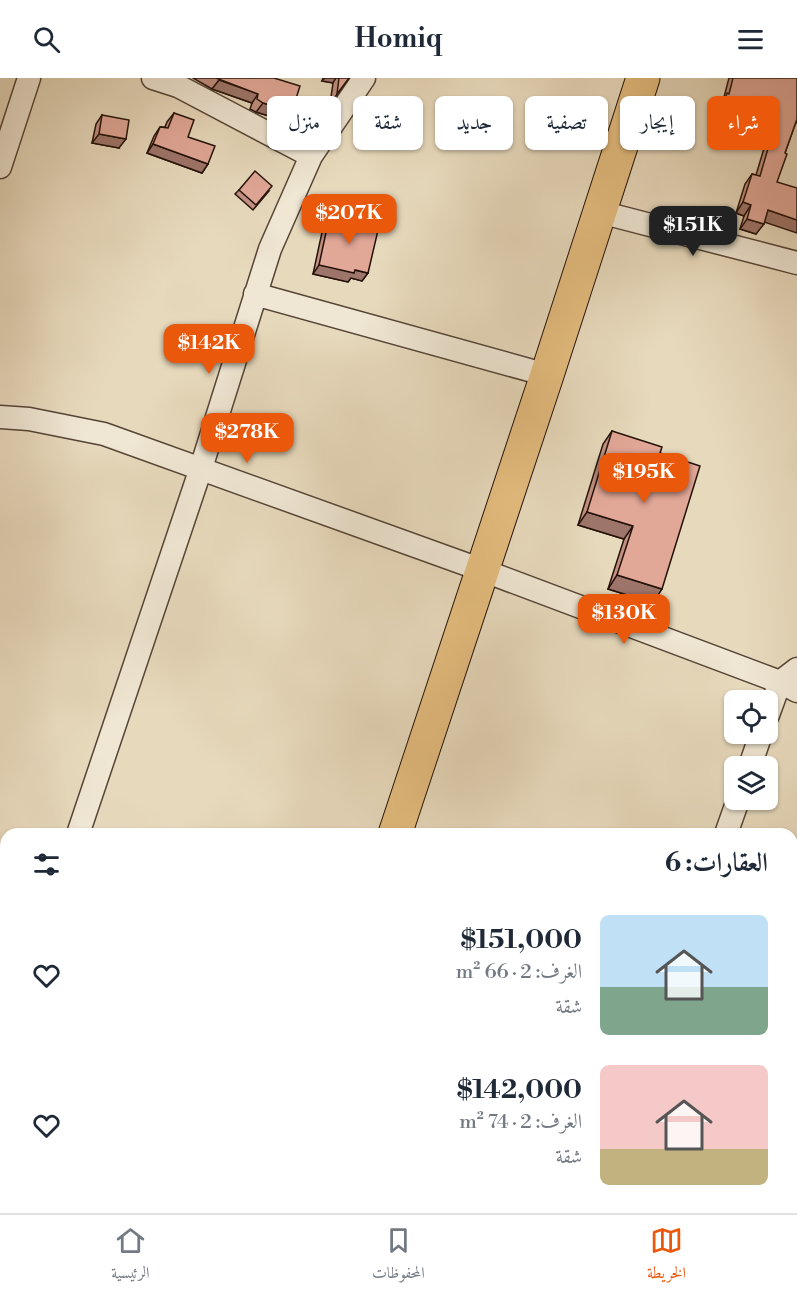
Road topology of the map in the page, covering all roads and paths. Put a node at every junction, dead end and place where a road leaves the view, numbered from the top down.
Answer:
1 (29, 78) edge
2 (153, 78) edge
3 (364, 78) edge
4 (643, 78) edge
5 (311, 156) junction
6 (0, 167) edge
7 (600, 212) junction
8 (797, 264) edge
9 (255, 294) junction
10 (547, 375) junction
11 (0, 417) edge
12 (201, 468) junction
13 (482, 570) junction
14 (791, 681) edge
15 (778, 700) edge
16 (734, 810) edge
17 (80, 828) edge
18 (397, 828) edge
19 (728, 828) edge

1 - 6 street
2 - 5 street
3 - 5 street
4 - 7 highway
5 - 9 street
7 - 8 street
7 - 10 highway
9 - 10 street
9 - 12 street
10 - 13 highway
11 - 12 street
12 - 13 street
12 - 17 street
13 - 14 street
13 - 18 highway
14 - 15 street
16 - 19 street

